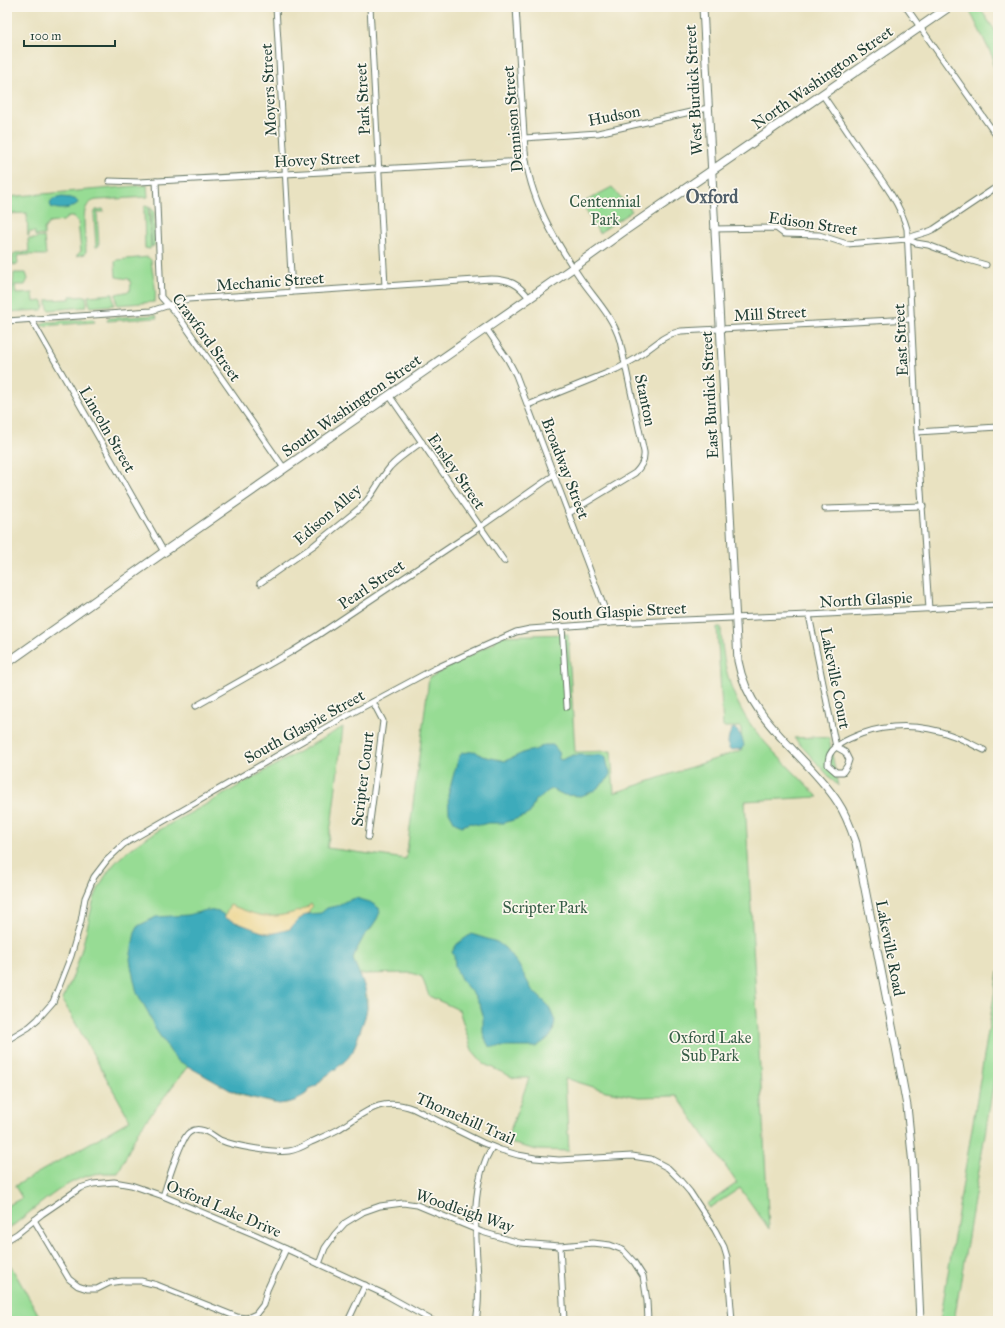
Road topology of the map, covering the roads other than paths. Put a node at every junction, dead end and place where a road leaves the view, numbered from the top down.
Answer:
1 (276, 7) edge
2 (370, 7) edge
3 (516, 7) edge
4 (703, 7) edge
5 (906, 7) edge
6 (949, 7) edge
7 (920, 27) junction
8 (822, 94) junction
9 (708, 108) junction
10 (524, 138) junction
11 (998, 138) edge
12 (526, 161) junction
13 (379, 169) junction
14 (711, 171) junction
15 (286, 174) junction
16 (109, 181) dead end
17 (156, 181) junction
18 (998, 186) edge
19 (714, 229) junction
20 (907, 239) junction
21 (986, 265) dead end
22 (574, 267) junction
23 (385, 286) junction
24 (292, 292) junction
25 (529, 298) junction
26 (169, 306) junction
27 (31, 319) junction
28 (912, 319) junction
29 (7, 321) edge
30 (486, 328) junction
31 (720, 329) junction
32 (625, 364) junction
33 (390, 395) junction
34 (528, 404) junction
35 (998, 428) edge
36 (917, 432) junction
37 (422, 442) junction
38 (284, 468) junction
39 (554, 475) junction
40 (922, 506) junction
41 (825, 509) dead end
42 (569, 513) junction
43 (480, 527) junction
44 (164, 552) junction
45 (504, 561) dead end
46 (260, 583) dead end
47 (998, 606) edge
48 (929, 609) junction
49 (810, 615) junction
50 (735, 618) junction
51 (610, 623) junction
52 (562, 626) junction
53 (7, 663) edge
54 (373, 702) junction
55 (196, 706) dead end
56 (567, 707) dead end
57 (836, 747) junction
58 (984, 750) dead end
59 (368, 837) dead end
60 (7, 1040) edge
61 (492, 1147) junction
62 (163, 1196) junction
63 (34, 1220) junction
64 (476, 1229) junction
65 (7, 1240) edge
66 (560, 1246) junction
67 (286, 1249) junction
68 (319, 1264) junction
69 (365, 1285) junction
70 (348, 1321) edge
71 (433, 1321) edge
72 (476, 1321) edge
73 (564, 1321) edge
74 (648, 1321) edge
75 (732, 1321) edge
76 (920, 1321) edge

1 - 15 street, Moyers Street
2 - 13 street, Park Street
3 - 10 street, Dennison Street
4 - 9 main road, West Burdick Street
5 - 7 street
6 - 7 main road, North Washington Street
7 - 8 main road, North Washington Street
7 - 11 street
8 - 14 main road, North Washington Street
8 - 20 street, East Street
9 - 10 street, Hudson
9 - 14 main road, West Burdick Street
10 - 12 street, Dennison Street
12 - 13 street, Hovey Street
12 - 22 street, Dennison Street
13 - 15 street, Hovey Street
13 - 23 street, Park Street
14 - 19 main road, East Burdick Street
14 - 22 main road, South Washington Street
15 - 17 street, Hovey Street
15 - 24 street, Moyers Street
16 - 17 street, Hovey Street
17 - 26 street, Crawford Street
18 - 20 street
19 - 20 street, Edison Street
19 - 31 main road, East Burdick Street
20 - 21 street
20 - 28 street, East Street
22 - 25 main road, South Washington Street
22 - 32 street, Stanton
23 - 24 street, Mechanic Street
23 - 25 street, Mechanic Street
24 - 26 street, Mechanic Street
25 - 30 main road, South Washington Street
26 - 27 street, Mechanic Street
26 - 38 street, Crawford Street
27 - 29 street, Mechanic Street
27 - 44 street, Lincoln Street
28 - 31 street, Mill Street
28 - 36 street, East Street
30 - 33 main road, South Washington Street
30 - 34 street, Broadway Street
31 - 32 street, Mill Street
31 - 50 main road, East Burdick Street
32 - 34 street, Mill Street
32 - 42 street, Stanton
33 - 37 street, Ensley Street
33 - 38 main road, South Washington Street
34 - 39 street, Broadway Street
35 - 36 street
36 - 40 street, East Street
37 - 43 street, Ensley Street
37 - 46 street, Edison Alley
38 - 44 main road, South Washington Street
39 - 42 street, Broadway Street
39 - 43 street, Pearl Street
40 - 41 street
40 - 48 street, East Street
42 - 51 street, Broadway Street
43 - 45 street, Ensley Street
43 - 55 street, Pearl Street
44 - 53 main road, South Washington Street
47 - 48 street, North Glaspie
48 - 49 street, North Glaspie
49 - 50 street, North Glaspie
49 - 57 street, Lakeville Court
50 - 51 street, South Glaspie Street
50 - 76 main road, Lakeville Road
51 - 52 street, South Glaspie Street
52 - 54 street, South Glaspie Street
52 - 56 street
54 - 59 street, Scripter Court
54 - 60 street, South Glaspie Street
57 - 57 street, Lakeville Court
57 - 58 street
61 - 62 street, Thornehill Trail
61 - 64 street
61 - 75 street, Thornehill Trail
62 - 63 street, Oxford Lake Drive
62 - 67 street, Oxford Lake Drive
63 - 65 street, Oxford Lake Drive
63 - 67 street
64 - 66 street, Woodleigh Way
64 - 68 street, Woodleigh Way
64 - 72 street
66 - 73 street
66 - 74 street, Woodleigh Way
67 - 68 street, Oxford Lake Drive
68 - 69 street, Oxford Lake Drive
69 - 70 street
69 - 71 street, Oxford Lake Drive

